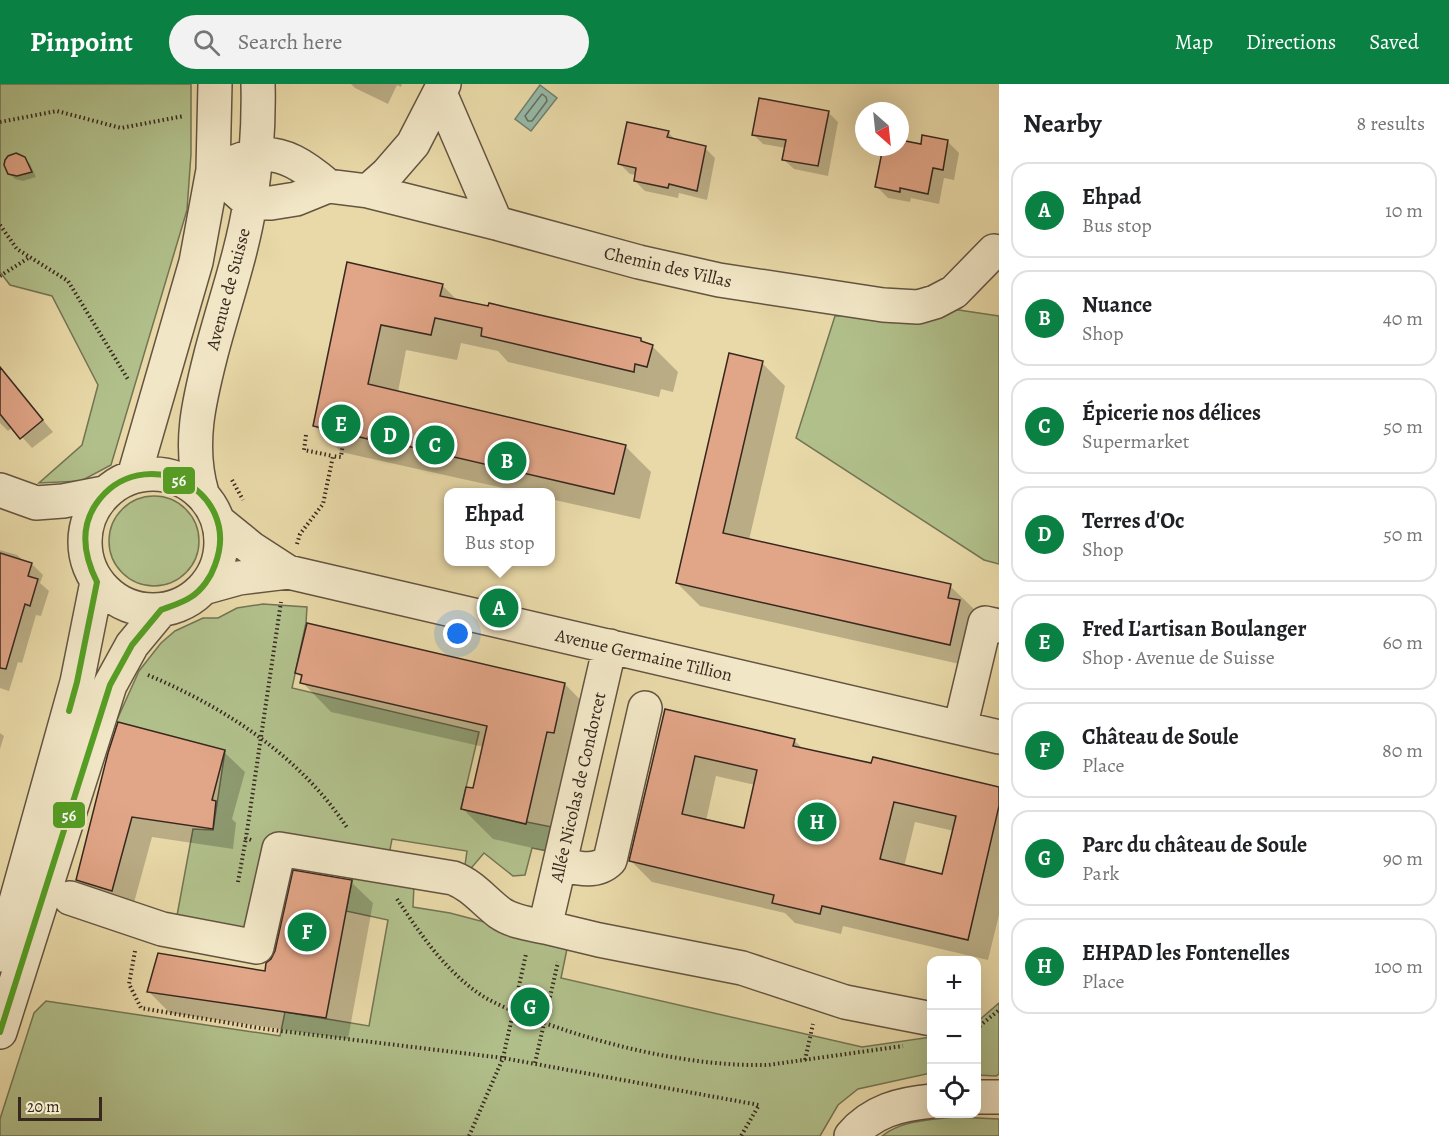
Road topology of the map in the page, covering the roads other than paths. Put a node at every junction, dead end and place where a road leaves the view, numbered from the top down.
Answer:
1 (215, 84) edge
2 (258, 84) edge
3 (442, 88) edge
4 (254, 155) junction
5 (213, 170) junction
6 (328, 186) junction
7 (368, 191) junction
8 (250, 203) junction
9 (496, 223) junction
10 (994, 251) dead end
11 (134, 476) junction
12 (0, 489) edge
13 (104, 493) junction
14 (202, 493) junction
15 (36, 503) junction
16 (233, 514) junction
17 (293, 565) junction
18 (91, 568) junction
19 (203, 588) junction
20 (161, 610) junction
21 (999, 626) edge
22 (610, 646) junction
23 (645, 708) dead end
24 (960, 728) junction
25 (999, 737) edge
26 (560, 864) junction
27 (70, 898) dead end
28 (547, 928) junction
29 (0, 958) edge
30 (927, 1018) edge
31 (0, 1032) edge
32 (981, 1097) edge
33 (999, 1097) edge
34 (927, 1102) edge
35 (851, 1136) edge

1 - 5 street
2 - 4 street, Avenue de Suisse
3 - 7 street
3 - 9 street
4 - 5 street, Chemin des Villas
4 - 6 street, Chemin des Villas
4 - 8 street, Avenue de Suisse
5 - 8 street
5 - 11 street
6 - 7 street, Chemin des Villas
6 - 8 street, Chemin des Villas
7 - 9 street, Chemin des Villas
8 - 14 street, Avenue de Suisse
9 - 10 street, Chemin des Villas
11 - 13 street
11 - 14 street
12 - 15 street
13 - 15 street
13 - 18 street
14 - 16 street
15 - 18 street
16 - 17 street, Avenue Germaine Tillion
16 - 19 street
17 - 19 street, Avenue Germaine Tillion
17 - 22 street, Avenue Germaine Tillion
18 - 20 street
18 - 29 street
19 - 20 street
20 - 31 street
21 - 24 street
22 - 24 street, Avenue Germaine Tillion
22 - 26 street, Allée Nicolas de Condorcet
23 - 26 street
24 - 25 street, Avenue Germaine Tillion
26 - 28 street, Allée Nicolas de Condorcet
27 - 28 street
28 - 30 street
32 - 33 street
34 - 35 street

